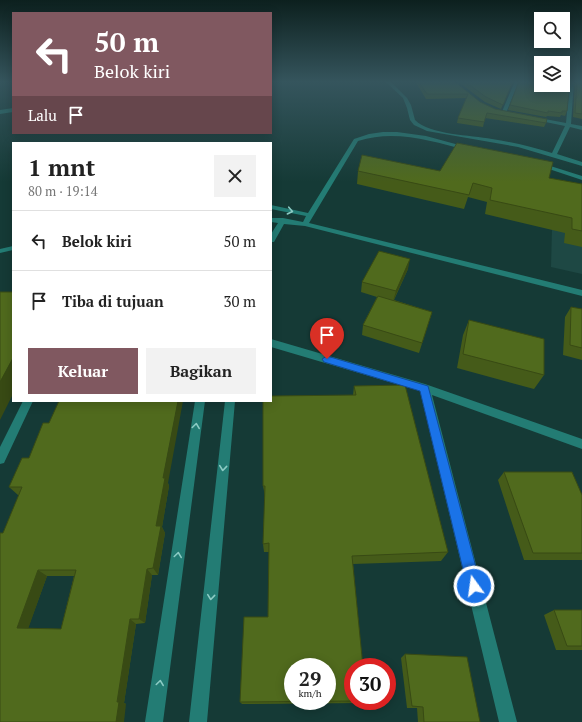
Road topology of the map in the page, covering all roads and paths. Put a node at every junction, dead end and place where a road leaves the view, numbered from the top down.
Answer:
1 (411, 115) edge
2 (569, 115) edge
3 (525, 117) edge
4 (568, 125) junction
5 (582, 128) edge
6 (473, 149) edge
7 (554, 154) junction
8 (535, 163) edge
9 (582, 164) edge
10 (582, 178) edge
11 (272, 207) edge
12 (310, 215) junction
13 (272, 220) edge
14 (283, 220) junction
15 (305, 224) junction
16 (272, 238) edge
17 (12, 248) edge
18 (0, 251) edge
19 (582, 293) edge
20 (272, 343) edge
21 (424, 388) junction
22 (28, 402) edge
23 (200, 402) edge
24 (230, 402) edge
25 (582, 444) edge
26 (0, 459) edge
27 (154, 722) edge
28 (198, 722) edge
29 (508, 722) edge

1 - 7 street
2 - 4 street
3 - 4 street
4 - 5 street
4 - 7 street
6 - 12 street
7 - 9 street
8 - 10 street
11 -> 12 street
12 - 15 street
13 - 14 street
14 - 15 street
14 - 16 street
15 - 19 street
17 - 18 street
20 - 21 street
21 - 25 street
21 - 29 street
22 - 26 street
27 -> 23 street
24 -> 28 street

